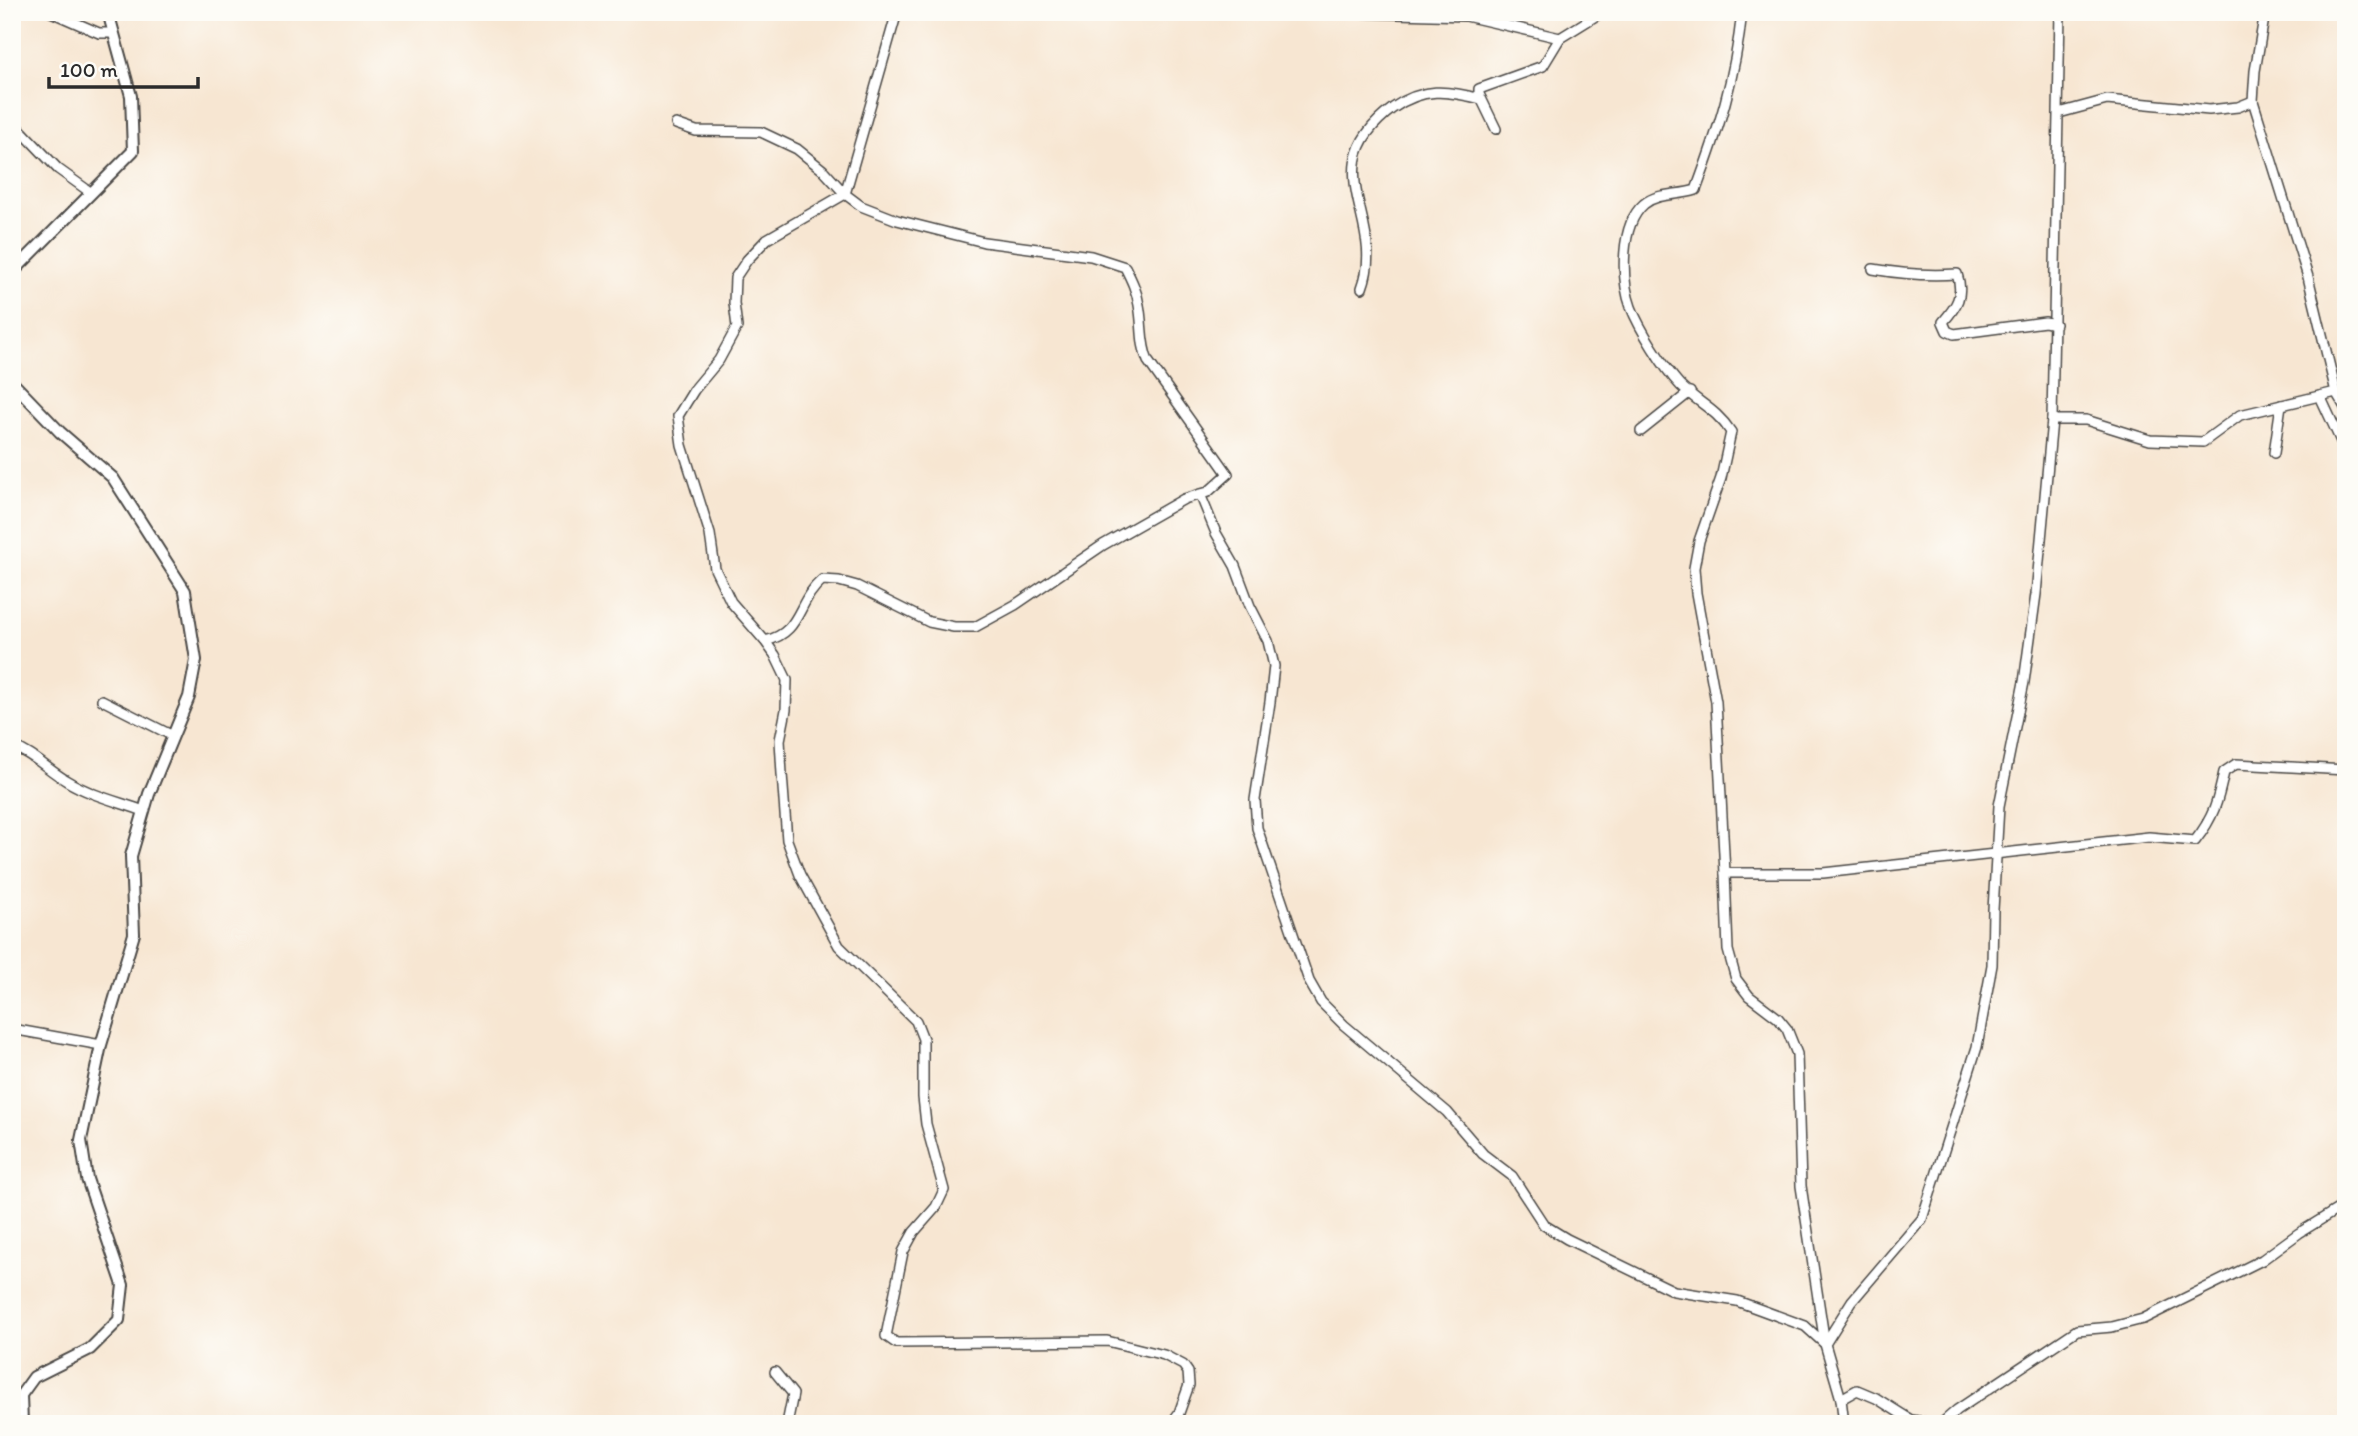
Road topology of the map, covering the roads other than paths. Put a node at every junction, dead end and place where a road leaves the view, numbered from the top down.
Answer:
1 (51, 12) edge
2 (108, 12) edge
3 (897, 12) edge
4 (1328, 12) edge
5 (1602, 12) edge
6 (1742, 12) edge
7 (2060, 12) edge
8 (2264, 12) edge
9 (113, 33) junction
10 (1560, 38) junction
11 (1481, 99) junction
12 (2253, 101) junction
13 (2059, 113) junction
14 (12, 121) edge
15 (676, 124) dead end
16 (1496, 129) dead end
17 (90, 192) junction
18 (845, 194) junction
19 (1872, 269) dead end
20 (12, 272) edge
21 (1362, 288) dead end
22 (2055, 324) junction
23 (12, 382) edge
24 (1690, 392) junction
25 (2336, 392) junction
26 (2320, 396) junction
27 (2281, 405) junction
28 (2346, 409) edge
29 (2052, 420) junction
30 (1641, 432) dead end
31 (2346, 452) edge
32 (2274, 453) dead end
33 (1199, 495) junction
34 (765, 641) junction
35 (102, 700) dead end
36 (173, 736) junction
37 (12, 746) edge
38 (2346, 770) edge
39 (144, 811) junction
40 (1996, 853) junction
41 (1725, 873) junction
42 (12, 1029) edge
43 (102, 1045) junction
44 (2346, 1204) edge
45 (1825, 1344) junction
46 (775, 1372) dead end
47 (1841, 1399) junction
48 (22, 1424) edge
49 (787, 1424) edge
50 (1171, 1424) edge
51 (1844, 1424) edge
52 (1940, 1424) edge

1 - 9 street
2 - 9 street
3 - 18 street
4 - 10 street
5 - 10 street
6 - 24 street
7 - 13 street
8 - 12 street
9 - 17 street
10 - 11 street
11 - 16 street
11 - 21 street
12 - 13 street
12 - 25 street
13 - 22 street
14 - 17 street
15 - 18 street
17 - 20 street
18 - 33 street
18 - 34 street
19 - 22 street
22 - 29 street
23 - 36 street
24 - 30 street
24 - 41 street
25 - 26 street
25 - 28 street
26 - 27 street
26 - 31 street
27 - 29 street
27 - 32 street
29 - 40 street
33 - 34 street
33 - 45 street
34 - 50 street
35 - 36 street
36 - 39 street
37 - 39 street
38 - 40 street
39 - 43 street
40 - 41 street
40 - 45 street
41 - 45 street
42 - 43 street
43 - 48 street
44 - 52 street
45 - 47 street
46 - 49 street
47 - 51 street
47 - 52 street

